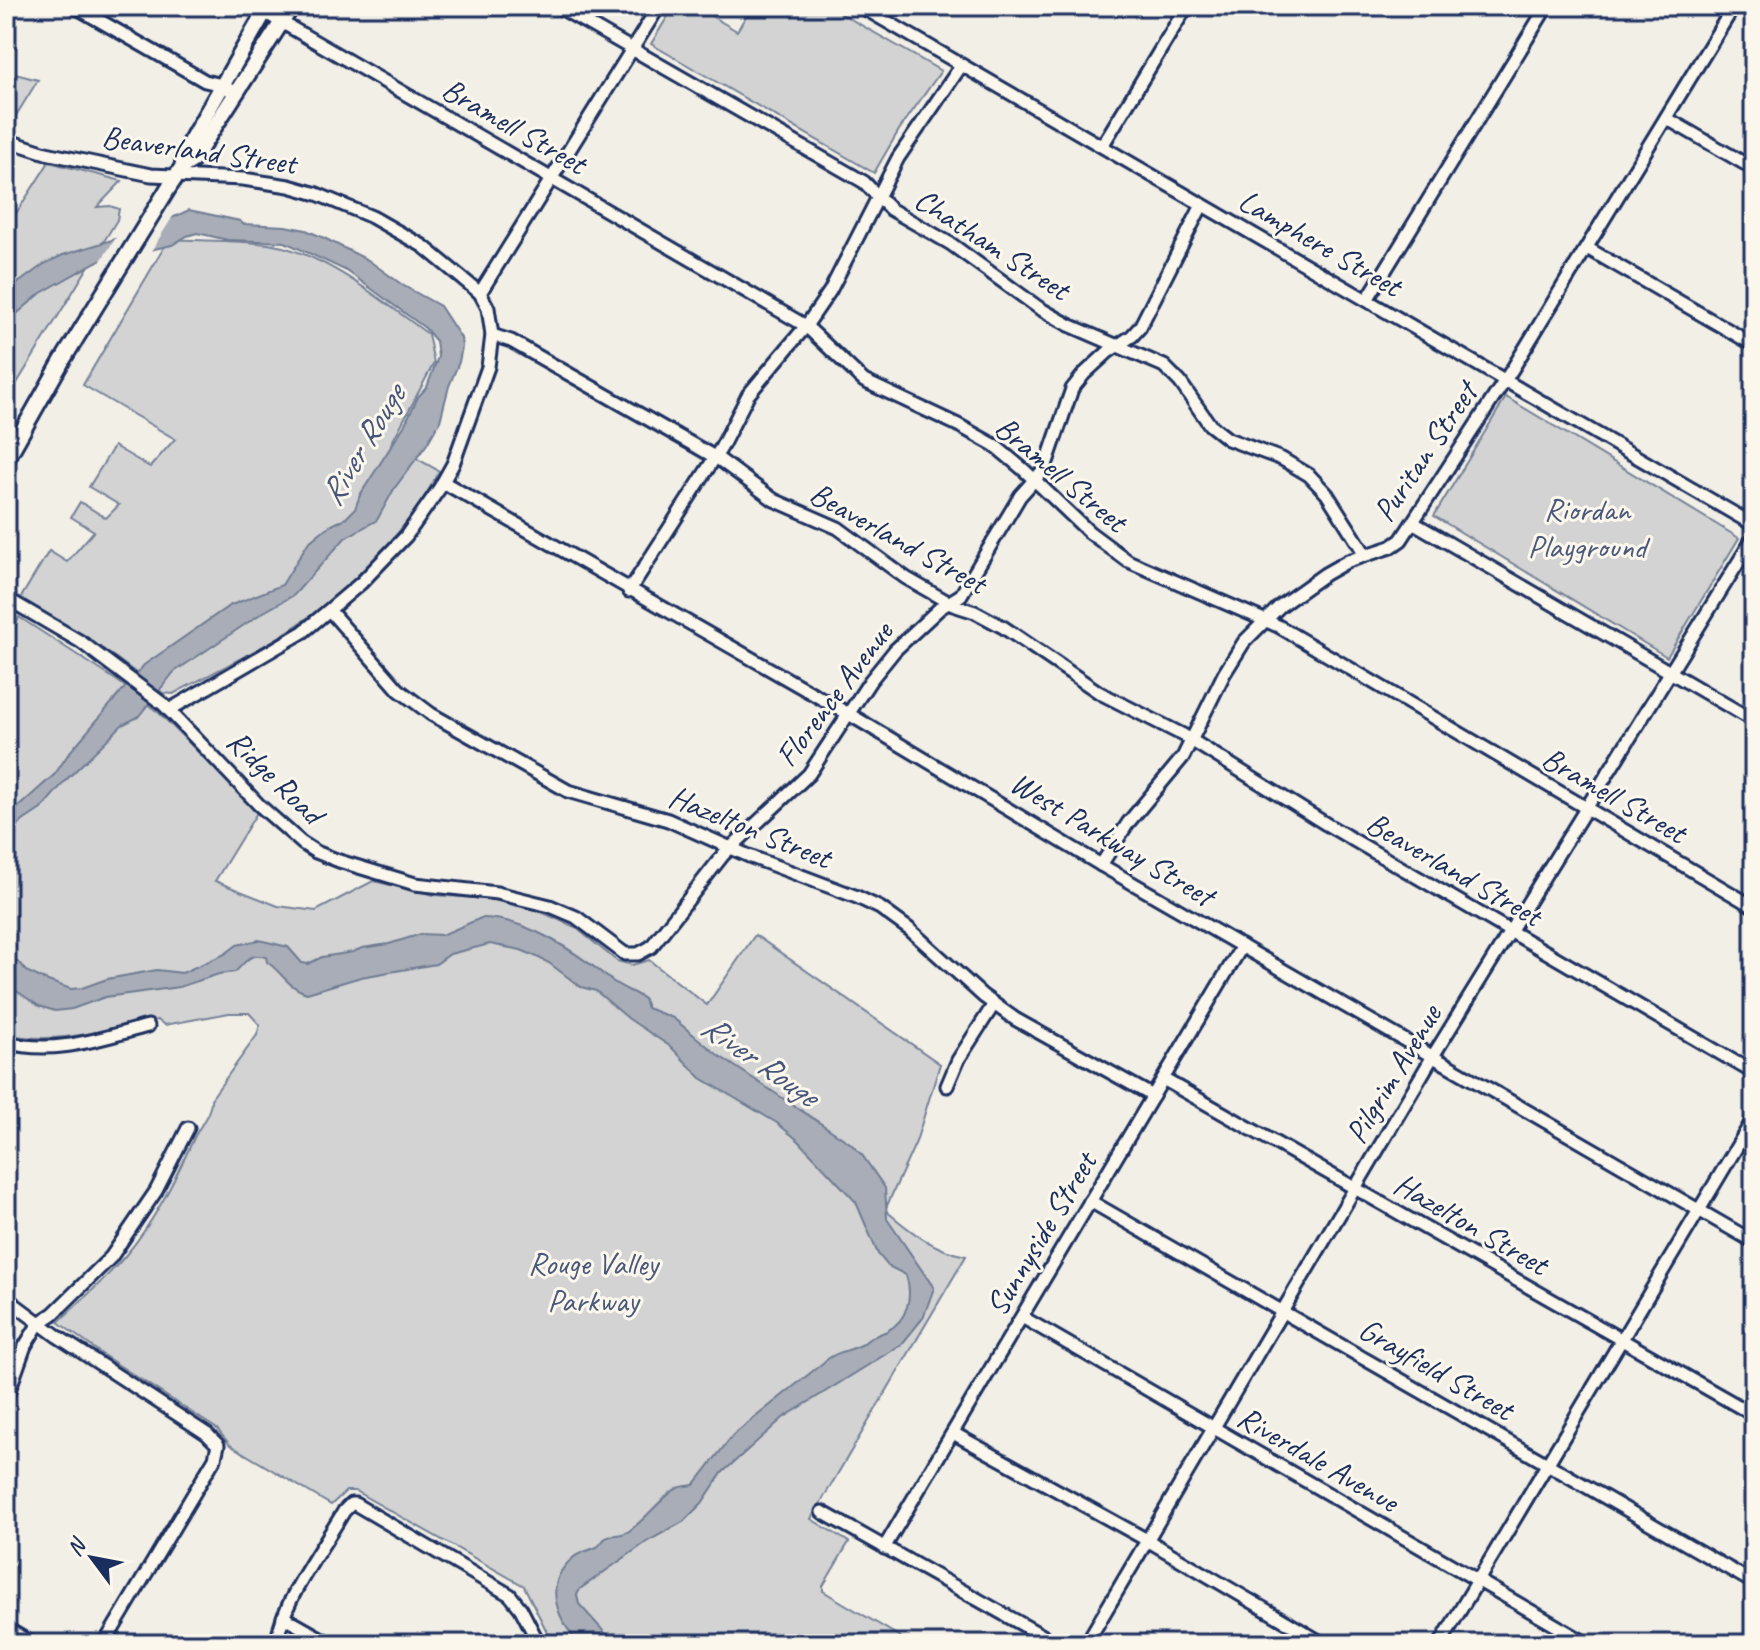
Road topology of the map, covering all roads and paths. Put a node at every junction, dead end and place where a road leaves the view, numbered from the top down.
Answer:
1 (74, 6) edge
2 (292, 6) edge
3 (557, 6) edge
4 (659, 6) edge
5 (860, 6) edge
6 (1187, 6) edge
7 (1547, 6) edge
8 (1734, 6) edge
9 (266, 9) edge
10 (884, 13) edge
11 (282, 22) junction
12 (632, 50) junction
13 (961, 66) junction
14 (222, 85) junction
15 (235, 93) junction
16 (1666, 118) junction
17 (6, 140) edge
18 (1102, 146) junction
19 (1754, 169) edge
20 (176, 177) junction
21 (552, 178) junction
22 (878, 195) junction
23 (1202, 205) junction
24 (1587, 248) junction
25 (480, 293) junction
26 (1367, 300) junction
27 (806, 326) junction
28 (492, 335) junction
29 (1118, 345) junction
30 (1754, 345) edge
31 (1504, 379) junction
32 (714, 457) junction
33 (6, 460) edge
34 (1034, 479) junction
35 (443, 482) junction
36 (1414, 523) junction
37 (1754, 525) edge
38 (1754, 537) edge
39 (1365, 554) junction
40 (629, 591) junction
41 (6, 598) edge
42 (950, 603) junction
43 (330, 611) junction
44 (1266, 619) junction
45 (1669, 673) junction
46 (166, 707) junction
47 (848, 714) junction
48 (1754, 721) edge
49 (1192, 742) junction
50 (1586, 809) junction
51 (730, 847) junction
52 (1101, 865) junction
53 (1754, 907) edge
54 (1510, 931) junction
55 (1242, 946) junction
56 (629, 955) joint
57 (994, 1004) junction
58 (148, 1026) dead end
59 (6, 1042) edge
60 (1433, 1056) junction
61 (1754, 1073) edge
62 (1163, 1079) junction
63 (947, 1086) dead end
64 (1153, 1096) junction
65 (1754, 1118) edge
66 (188, 1128) dead end
67 (1356, 1188) junction
68 (1090, 1201) junction
69 (1698, 1209) junction
70 (1754, 1242) edge
71 (6, 1298) edge
72 (1283, 1311) junction
73 (1022, 1317) junction
74 (39, 1323) junction
75 (1621, 1339) junction
76 (6, 1399) edge
77 (1754, 1415) edge
78 (1213, 1428) junction
79 (953, 1433) junction
80 (1547, 1463) junction
81 (822, 1512) dead end
82 (1147, 1540) junction
83 (884, 1548) junction
84 (1477, 1581) junction
85 (1754, 1583) edge
86 (283, 1617) junction
87 (6, 1630) edge
88 (30, 1644) edge
89 (104, 1644) edge
90 (277, 1644) edge
91 (331, 1644) edge
92 (539, 1644) edge
93 (1057, 1644) edge
94 (1086, 1644) edge
95 (1324, 1644) edge
96 (1440, 1644) edge
97 (1588, 1644) edge

1 - 14 street
2 - 11 main road
3 - 12 street, Chatham Street
4 - 12 street
5 - 10 street, Lamphere Street
6 - 18 street
7 - 26 street
8 - 16 street, Puritan Street
9 - 11 street, Bramell Street
9 - 14 main road
10 - 13 street, Lamphere Street
11 - 15 main road
11 - 21 street, Bramell Street
12 - 21 street
12 - 22 street, Chatham Street
13 - 18 street, Lamphere Street
13 - 22 street
14 - 15 street
14 - 20 main road
15 - 20 main road
16 - 19 street
16 - 24 street, Puritan Street
17 - 20 street, Beaverland Street
18 - 23 street, Lamphere Street
20 - 25 street, Beaverland Street
20 - 33 main road
21 - 25 street
21 - 27 street, Bramell Street
22 - 27 street
22 - 29 street, Chatham Street
23 - 26 street, Lamphere Street
23 - 29 street, Florence Avenue
24 - 30 street
24 - 31 street, Puritan Street
25 - 28 street
26 - 31 street, Lamphere Street
27 - 32 street
27 - 34 street, Bramell Street
28 - 32 street, Beaverland Street
28 - 35 street
29 - 34 street, Florence Avenue
29 - 39 street, Chatham Street
31 - 36 street, Puritan Street
31 - 37 street, Lamphere Street
32 - 40 street
32 - 42 street, Beaverland Street
34 - 42 street, Florence Avenue
34 - 44 street, Bramell Street
35 - 40 street, West Parkway Street
35 - 43 street
36 - 39 street, Puritan Street
36 - 45 street
38 - 45 street, Pilgrim Avenue
39 - 44 street, Puritan Street
40 - 47 street, West Parkway Street
41 - 46 street, Ridge Road
42 - 47 street, Florence Avenue
42 - 49 street, Beaverland Street
43 - 46 street
43 - 51 street, Hazelton Street
44 - 49 street, Puritan Street
44 - 50 street, Bramell Street
45 - 48 street
45 - 50 street, Pilgrim Avenue
46 - 56 street, Ridge Road
47 - 51 street, Florence Avenue
47 - 52 street, West Parkway Street
49 - 52 street, Puritan Street
49 - 54 street, Beaverland Street
50 - 53 street, Bramell Street
50 - 54 street, Pilgrim Avenue
51 - 56 street, Florence Avenue
51 - 57 street, Hazelton Street
52 - 55 street, West Parkway Street
54 - 60 street, Pilgrim Avenue
54 - 61 street, Beaverland Street
55 - 60 street, West Parkway Street
55 - 62 street, Sunnyside Street
57 - 63 street
57 - 64 street, Hazelton Street
58 - 59 street
60 - 67 street, Pilgrim Avenue
60 - 69 street, West Parkway Street
62 - 64 street, Sunnyside Street
62 - 67 street, Hazelton Street
64 - 68 street, Sunnyside Street
65 - 69 street
66 - 74 street
67 - 72 street, Pilgrim Avenue
67 - 75 street, Hazelton Street
68 - 72 street, Grayfield Street
68 - 73 street, Sunnyside Street
69 - 70 street, West Parkway Street
69 - 75 street
71 - 74 street
72 - 78 street, Pilgrim Avenue
72 - 80 street, Grayfield Street
73 - 78 street, Riverdale Avenue
73 - 79 street, Sunnyside Street
74 - 76 street
74 - 89 street
75 - 77 street, Hazelton Street
75 - 80 street
78 - 82 street, Pilgrim Avenue
78 - 84 street, Riverdale Avenue
79 - 82 street
79 - 83 street, Sunnyside Street
80 - 84 street
80 - 85 street, Grayfield Street
81 - 83 street
82 - 94 street, Pilgrim Avenue
82 - 95 street
83 - 93 street
84 - 96 street
84 - 97 street, Riverdale Avenue
86 - 90 street
86 - 91 street
86 - 92 street
87 - 88 main road

